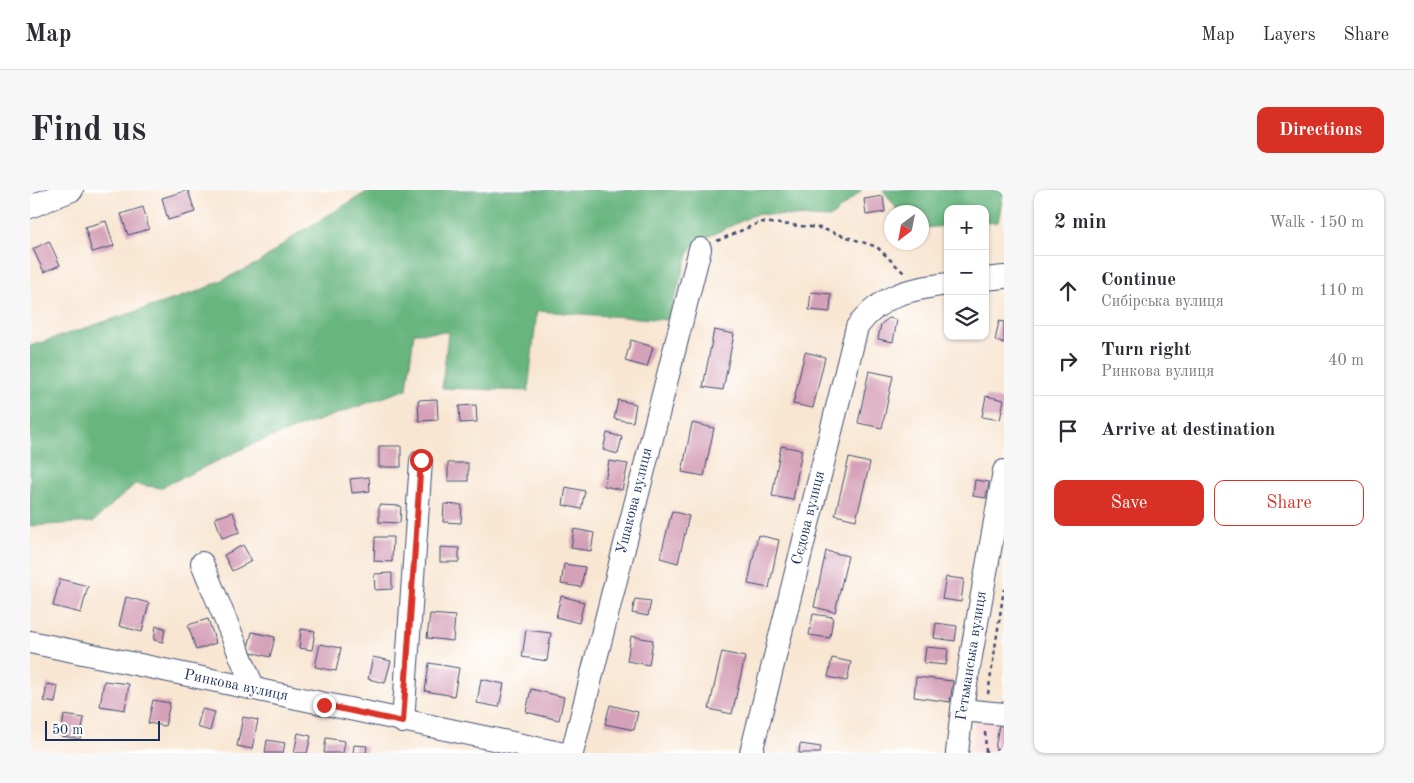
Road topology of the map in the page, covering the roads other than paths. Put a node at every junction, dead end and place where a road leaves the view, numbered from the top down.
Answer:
1 (72, 190) edge
2 (30, 207) edge
3 (700, 249) road end
4 (1004, 277) edge
5 (989, 279) edge
6 (944, 285) edge
7 (421, 460) dead end
8 (1004, 471) edge
9 (202, 563) dead end
10 (30, 642) edge
11 (254, 689) junction
12 (962, 710) junction
13 (995, 713) edge
14 (403, 722) junction
15 (560, 753) edge
16 (572, 753) edge
17 (751, 753) edge
18 (957, 753) edge

1 - 2 street
3 - 16 street, Ушакова вулиця
4 - 5 street
6 - 17 street, Сєдова вулиця
7 - 14 street
8 - 12 street, Гетьманська вулиця
9 - 11 street
10 - 11 street, Ринкова вулиця
11 - 14 street, Ринкова вулиця
12 - 13 street
12 - 18 street, Гетьманська вулиця
14 - 15 street, Ринкова вулиця

